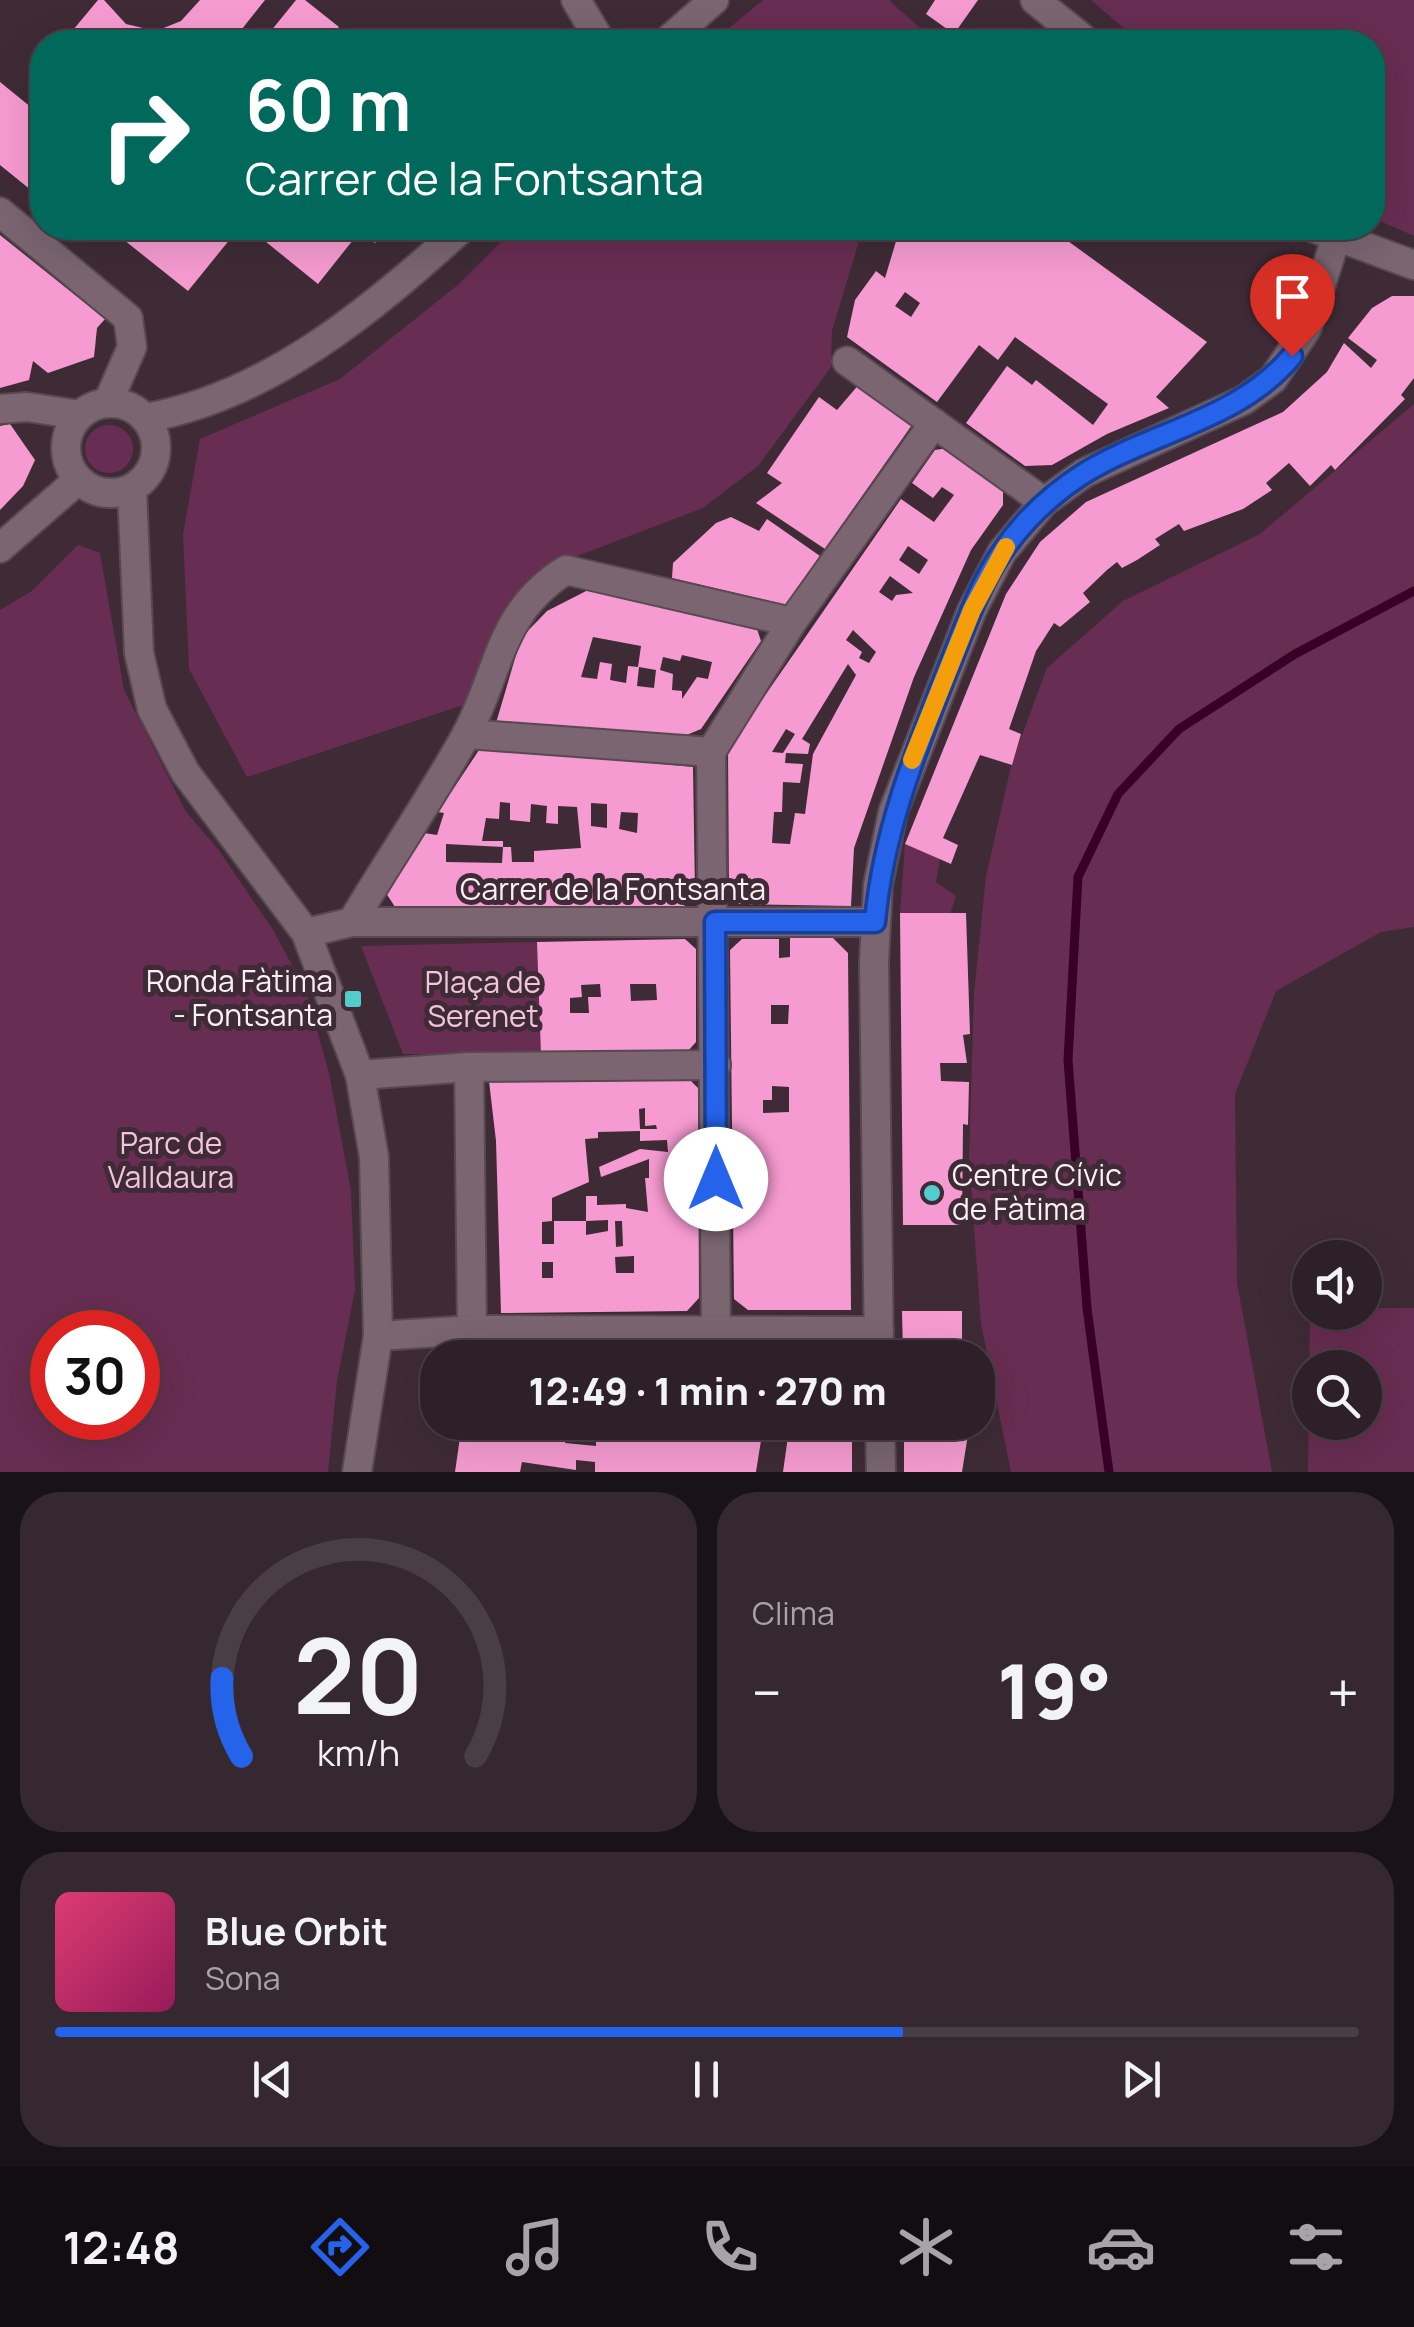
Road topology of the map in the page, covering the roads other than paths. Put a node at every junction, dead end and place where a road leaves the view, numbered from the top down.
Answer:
1 (576, 0) edge
2 (714, 0) edge
3 (1034, 0) edge
4 (594, 30) edge
5 (680, 30) edge
6 (1071, 30) edge
7 (0, 212) edge
8 (30, 237) edge
9 (34, 240) edge
10 (448, 240) edge
11 (1324, 240) edge
12 (1344, 240) edge
13 (1414, 265) edge
14 (848, 360) dead end
15 (108, 402) junction
16 (0, 409) edge
17 (80, 415) junction
18 (934, 423) junction
19 (150, 427) junction
20 (78, 480) junction
21 (132, 488) junction
22 (1044, 502) junction
23 (0, 548) edge
24 (792, 622) junction
25 (467, 734) junction
26 (712, 752) junction
27 (352, 922) junction
28 (715, 922) junction
29 (875, 922) junction
30 (306, 933) junction
31 (716, 1066) junction
32 (468, 1068) junction
33 (360, 1075) junction
34 (472, 1330) junction
35 (716, 1330) junction
36 (378, 1336) junction
37 (832, 1340) edge
38 (879, 1340) edge
39 (880, 1440) edge
40 (357, 1472) edge
41 (881, 1472) edge

1 - 4 street
2 - 5 street
3 - 6 street
7 - 8 street
9 - 15 street
10 - 19 street
11 - 22 street
12 - 13 street
14 - 18 street
15 - 17 street
15 - 19 street
16 - 17 street
17 - 20 street
18 - 22 street
18 - 24 street
19 - 21 street
20 - 21 street
20 - 23 street
21 - 30 street
22 - 29 street
24 - 25 street
24 - 26 street
25 - 26 street
25 - 27 street
26 - 28 street
27 - 28 street, Carrer de la Fontsanta
27 - 30 street, Carrer de la Fontsanta
28 - 29 street, Carrer de la Fontsanta
28 - 31 street
29 - 38 street
30 - 33 street
31 - 32 street
31 - 35 street
32 - 33 street
32 - 34 street
33 - 36 street
34 - 35 street
34 - 36 street
35 - 37 street
36 - 40 street
39 - 41 street

